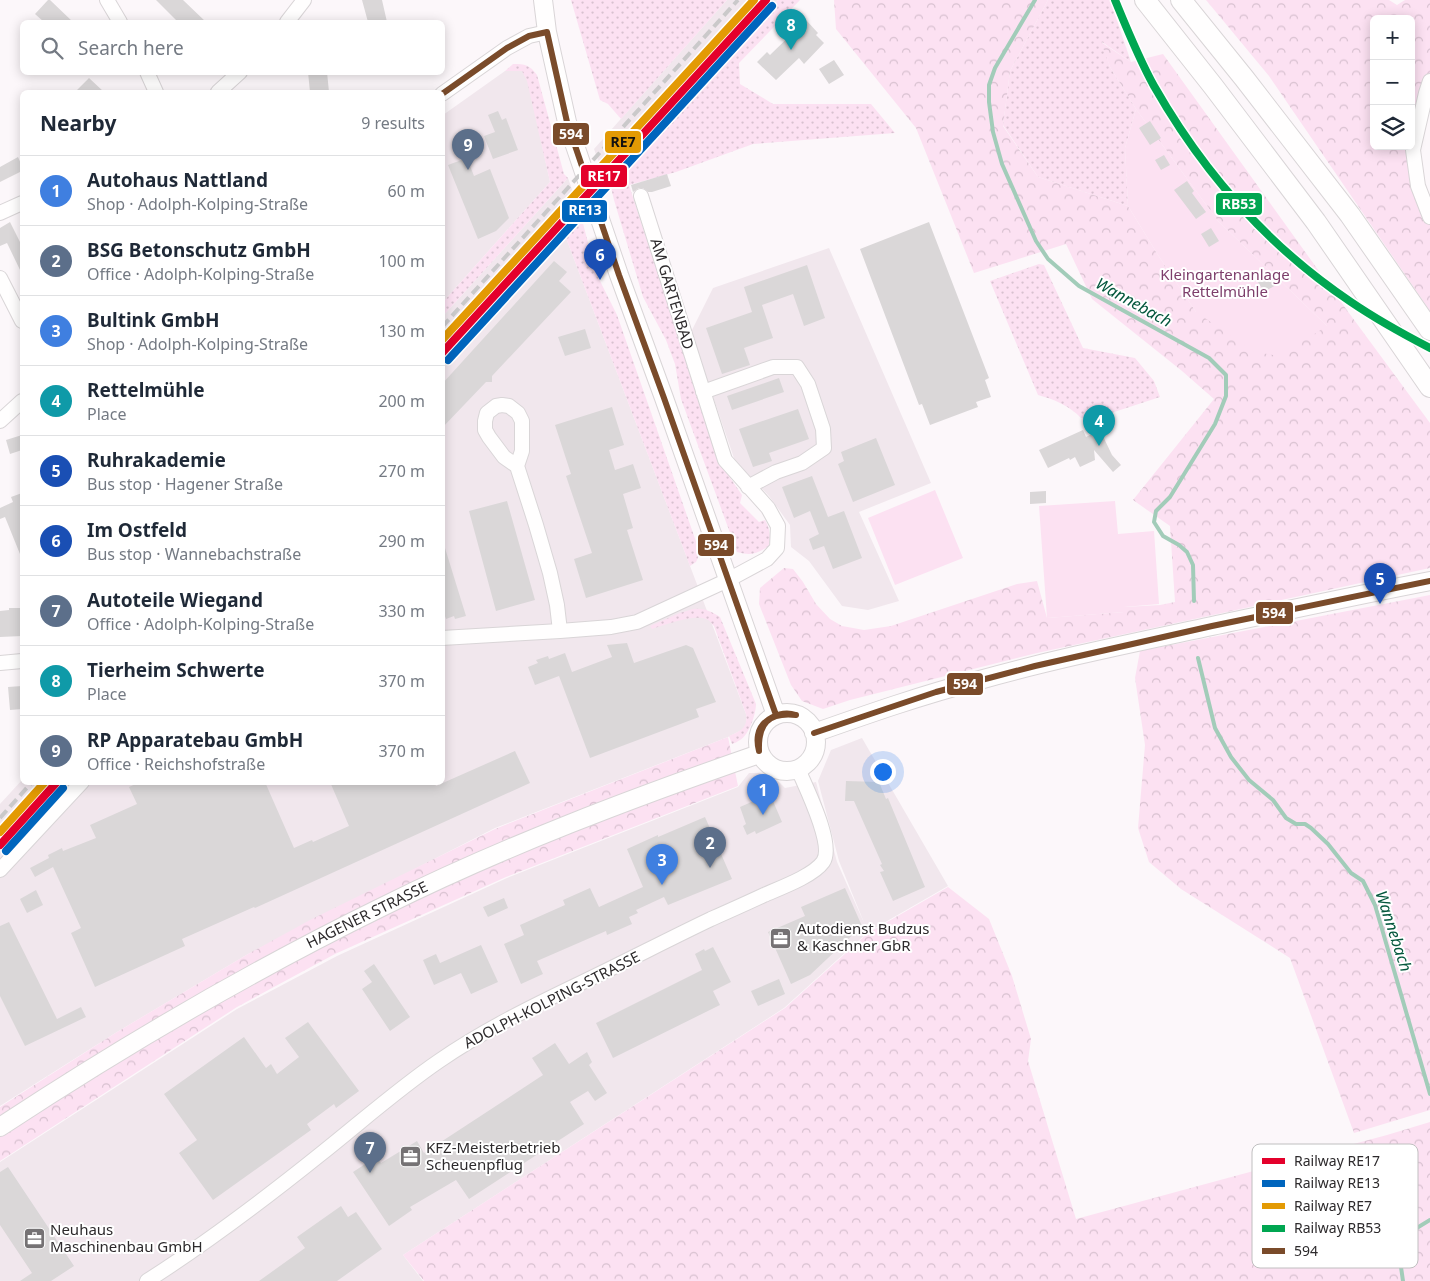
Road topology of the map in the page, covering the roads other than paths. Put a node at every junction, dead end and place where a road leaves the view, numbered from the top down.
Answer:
1 (304, 0) edge
2 (543, 0) edge
3 (1145, 0) edge
4 (1181, 0) edge
5 (111, 1) edge
6 (119, 20) edge
7 (289, 20) edge
8 (547, 32) junction
9 (148, 75) edge
10 (237, 75) edge
11 (1430, 81) edge
12 (155, 90) edge
13 (220, 90) edge
14 (445, 92) edge
15 (641, 196) dead end
16 (20, 204) edge
17 (0, 213) edge
18 (1430, 217) edge
19 (0, 278) edge
20 (3, 294) edge
21 (20, 317) edge
22 (1430, 330) edge
23 (1430, 387) edge
24 (703, 392) junction
25 (20, 403) edge
26 (0, 421) edge
27 (517, 466) dead end
28 (748, 488) junction
29 (728, 580) junction
30 (1430, 581) edge
31 (560, 631) junction
32 (445, 638) edge
33 (20, 662) edge
34 (0, 663) edge
35 (776, 715) junction
36 (814, 733) junction
37 (759, 754) junction
38 (798, 769) junction
39 (79, 785) edge
40 (0, 870) edge
41 (0, 1127) edge
42 (148, 1281) edge

1 - 7 street
2 - 8 main road
3 - 23 highway
4 - 22 highway
5 - 6 street
8 - 14 street
8 - 29 main road
9 - 12 street
10 - 13 street
11 - 18 street
15 - 24 street, AM GARTENBAD
16 - 17 street
19 - 20 street
20 - 21 street
24 - 28 street, AM GARTENBAD
24 - 28 street
25 - 26 street
27 - 31 street
28 - 29 street, AM GARTENBAD
29 - 31 street, AM GARTENBAD
29 - 35 main road
30 - 36 main road
31 - 32 street, AM GARTENBAD
33 - 34 street
35 - 36 main road
35 - 37 main road
36 - 38 main road
37 - 38 main road
37 - 41 main road, HAGENER STRASSE
38 - 42 street, ADOLPH-KOLPING-STRASSE
39 - 40 street

